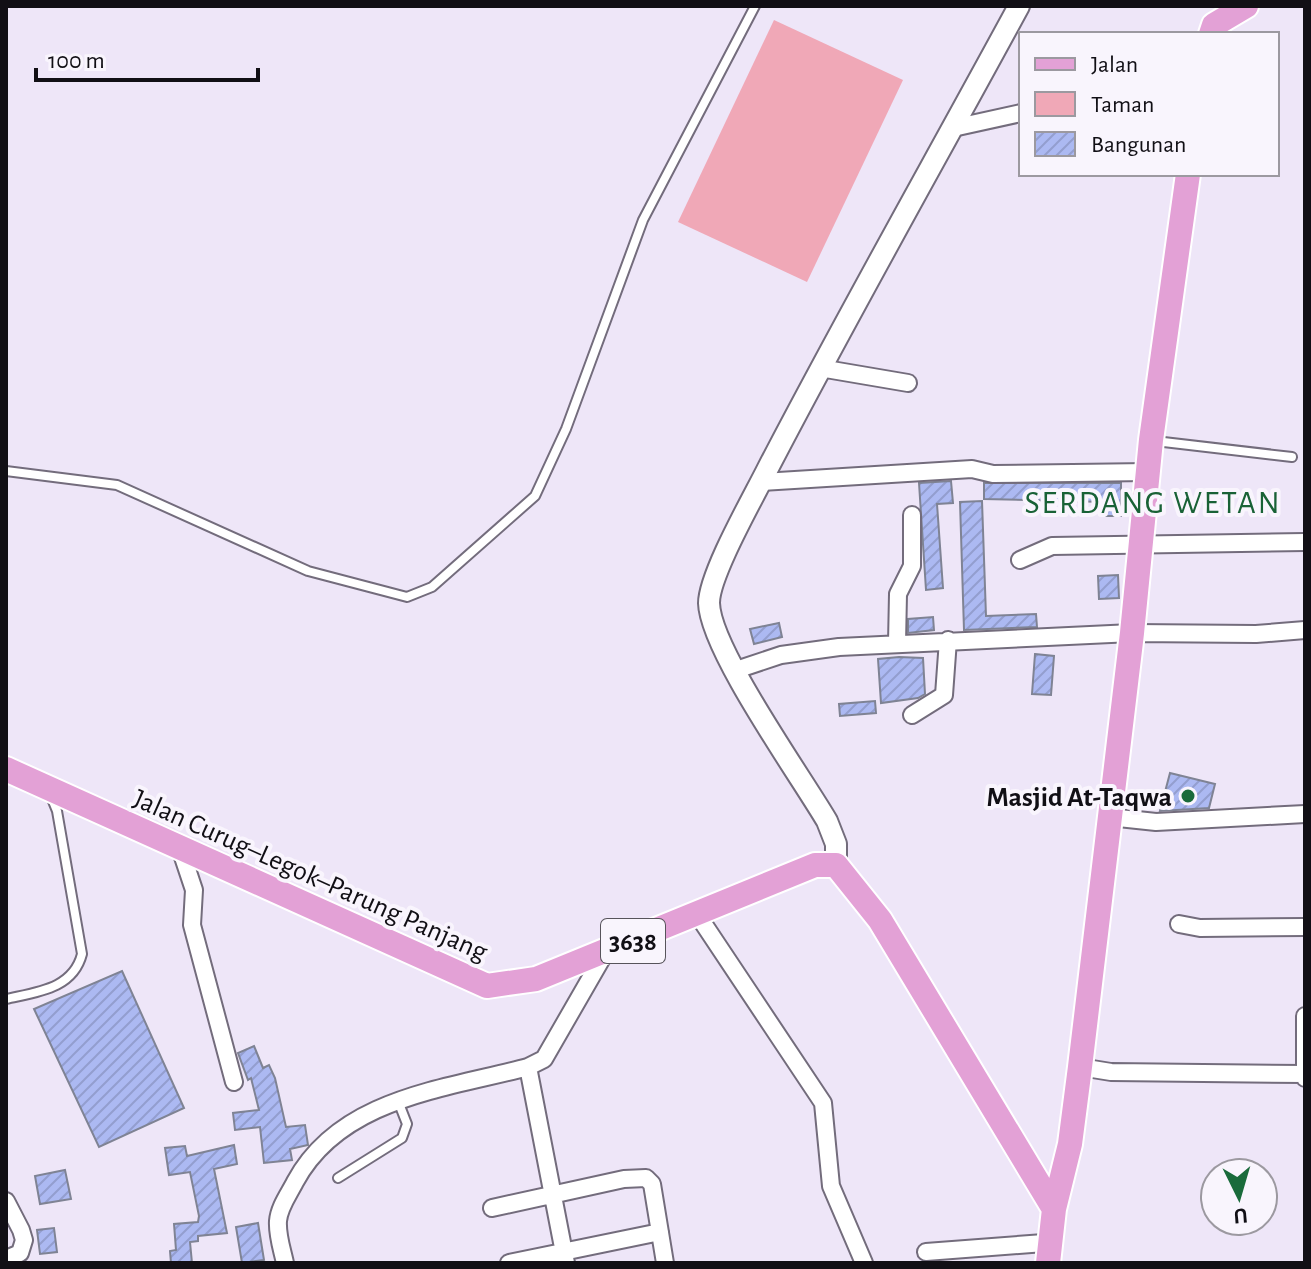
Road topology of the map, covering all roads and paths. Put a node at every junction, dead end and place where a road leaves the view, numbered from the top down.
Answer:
1 (755, 6) edge
2 (1019, 6) edge
3 (1246, 6) edge
4 (1213, 22) edge
5 (1019, 113) edge
6 (953, 128) junction
7 (1188, 176) edge
8 (820, 368) junction
9 (908, 383) dead end
10 (1151, 440) junction
11 (1292, 457) dead end
12 (6, 471) edge
13 (1148, 472) junction
14 (761, 482) junction
15 (912, 515) dead end
16 (1305, 542) edge
17 (1141, 543) junction
18 (1020, 560) dead end
19 (1305, 630) edge
20 (1132, 633) junction
21 (948, 640) junction
22 (897, 643) junction
23 (736, 670) junction
24 (912, 715) dead end
25 (6, 769) edge
26 (46, 786) junction
27 (1305, 814) edge
28 (1109, 817) junction
29 (181, 851) junction
30 (836, 865) junction
31 (697, 914) junction
32 (1179, 924) dead end
33 (1304, 927) edge
34 (1305, 940) edge
35 (605, 953) junction
36 (6, 999) edge
37 (1305, 1016) edge
38 (528, 1067) junction
39 (1080, 1067) junction
40 (1305, 1076) edge
41 (234, 1082) dead end
42 (398, 1101) junction
43 (338, 1178) dead end
44 (552, 1194) junction
45 (6, 1201) edge
46 (492, 1208) dead end
47 (1054, 1209) junction
48 (660, 1232) junction
49 (926, 1252) dead end
50 (1049, 1256) edge
51 (565, 1258) edge
52 (6, 1259) edge
53 (285, 1263) edge
54 (509, 1263) edge
55 (665, 1263) edge
56 (864, 1263) edge

1 - 12 lane
2 - 6 street
3 - 4 main road
5 - 6 street
6 - 8 street
7 - 10 main road
8 - 9 street
8 - 14 street
10 - 11 lane
10 - 13 main road
13 - 14 street
13 - 17 main road
14 - 23 street
15 - 22 street
16 - 17 street
17 - 18 street
17 - 20 main road
19 - 20 street
20 - 21 street
20 - 28 main road
21 - 22 street
21 - 24 street
22 - 23 street
23 - 30 street
25 - 26 main road, Jalan Curug–Legok–Parung Panjang / 3638
26 - 29 main road, Jalan Curug–Legok–Parung Panjang / 3638
26 - 36 lane
27 - 28 street
28 - 39 main road
29 - 35 main road, Jalan Curug–Legok–Parung Panjang / 3638
29 - 41 street
30 - 31 main road, Jalan Curug–Legok–Parung Panjang / 3638
30 - 47 main road
31 - 35 main road, Jalan Curug–Legok–Parung Panjang / 3638
31 - 56 street
32 - 33 street
33 - 34 street
35 - 38 street
37 - 40 street
38 - 42 street
38 - 44 street
39 - 40 street
39 - 47 main road
42 - 43 lane
42 - 53 street
44 - 46 street
44 - 48 street
44 - 51 street
45 - 52 street
47 - 50 main road
48 - 51 street
48 - 55 street
49 - 50 street
51 - 54 street

